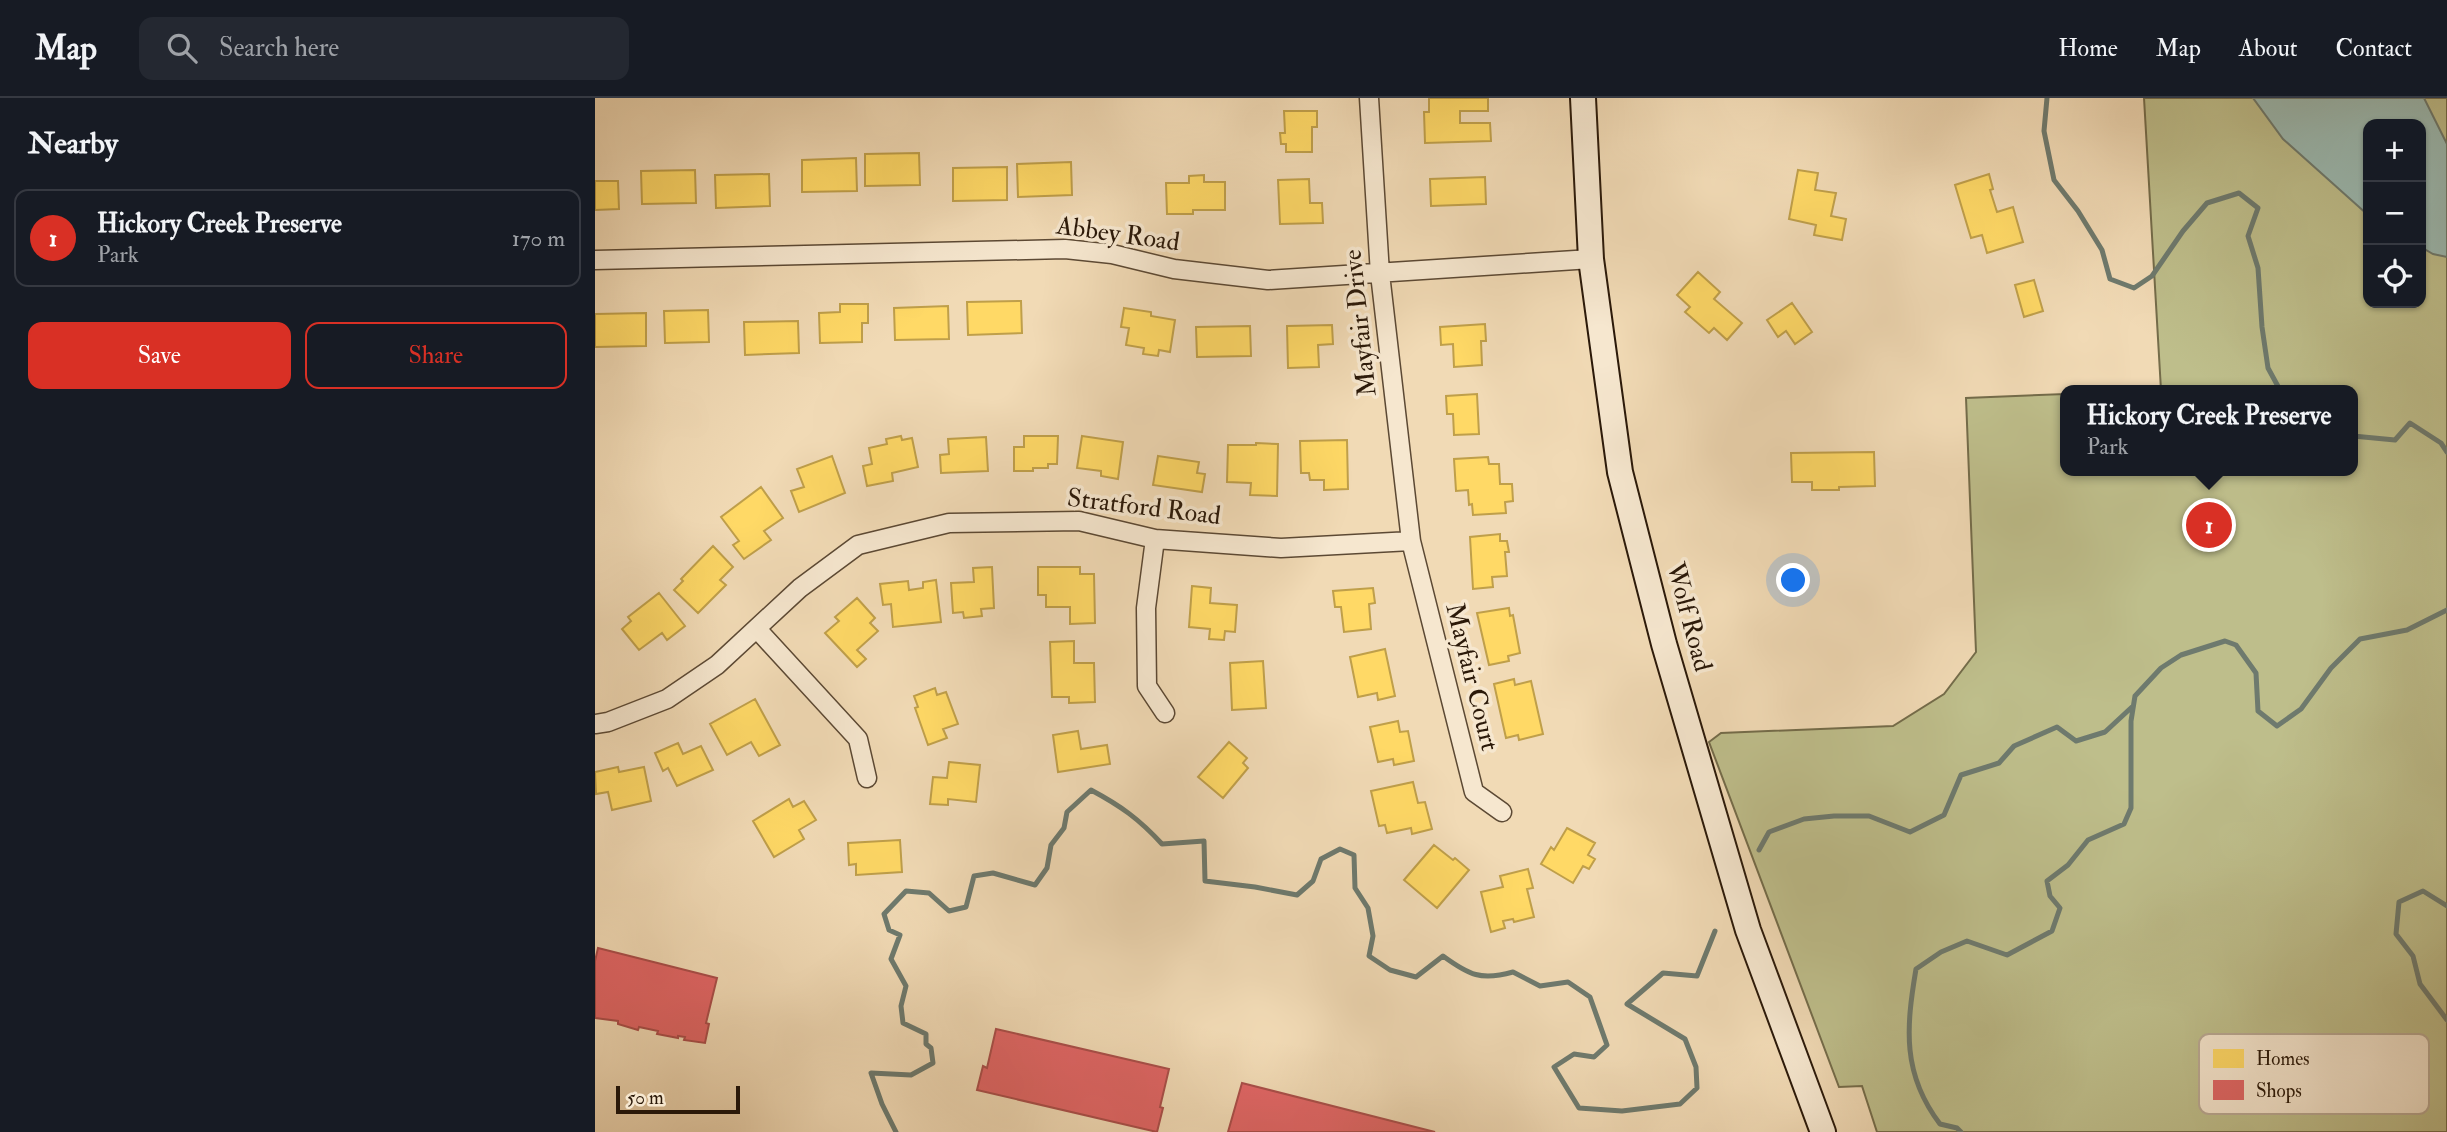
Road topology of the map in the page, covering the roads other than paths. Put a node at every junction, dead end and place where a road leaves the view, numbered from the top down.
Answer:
1 (1369, 98) edge
2 (1583, 98) edge
3 (1591, 259) junction
4 (595, 260) edge
5 (1380, 274) junction
6 (1154, 539) junction
7 (1411, 541) junction
8 (757, 629) junction
9 (1165, 713) dead end
10 (595, 724) edge
11 (867, 778) dead end
12 (1501, 812) dead end
13 (1823, 1132) edge

1 - 5 street, Mayfair Drive
2 - 3 main road, Wolf Road
3 - 5 street, Abbey Road
3 - 13 main road, Wolf Road
4 - 5 street, Abbey Road
5 - 7 street, Mayfair Drive
6 - 7 street, Stratford Road
6 - 8 street, Stratford Road
6 - 9 street
7 - 12 street, Mayfair Court
8 - 10 street, Stratford Road
8 - 11 street

